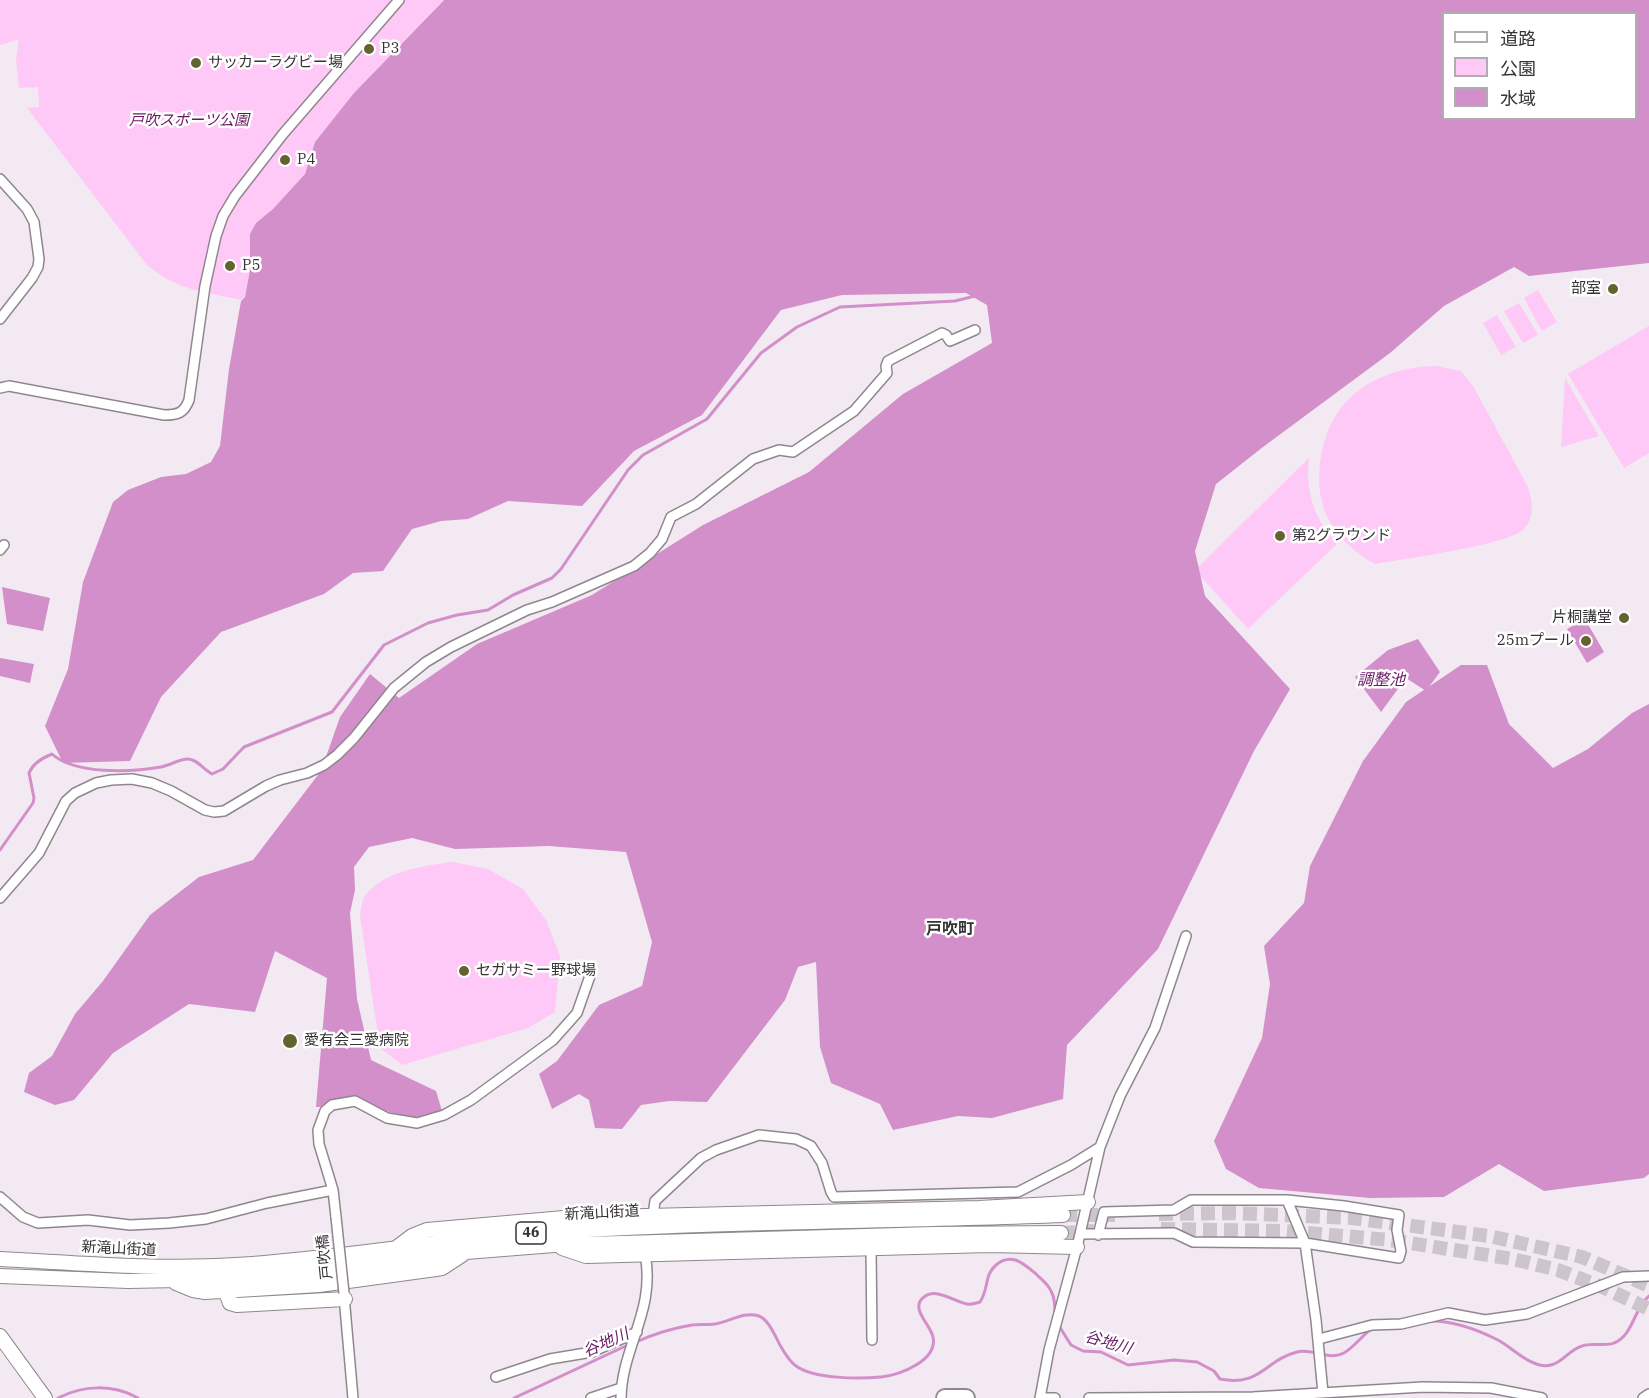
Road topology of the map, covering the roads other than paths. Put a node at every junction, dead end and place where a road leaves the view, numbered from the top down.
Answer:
1 (399, 0) edge
2 (0, 179) edge
3 (0, 319) edge
4 (975, 330) dead end
5 (0, 388) edge
6 (0, 898) edge
7 (1186, 936) dead end
8 (591, 973) dead end
9 (1100, 1147) junction
10 (333, 1190) junction
11 (0, 1197) edge
12 (1287, 1200) junction
13 (1088, 1202) junction
14 (835, 1204) junction
15 (653, 1215) junction
16 (1063, 1215) tunnel mouth
17 (1060, 1233) tunnel mouth
18 (1098, 1235) junction
19 (1079, 1240) junction
20 (1305, 1243) junction
21 (554, 1245) junction
22 (871, 1248) junction
23 (395, 1250) junction
24 (466, 1252) junction
25 (645, 1254) junction
26 (0, 1259) edge
27 (7, 1276) edge
28 (1649, 1276) edge
29 (171, 1281) junction
30 (0, 1282) edge
31 (226, 1292) junction
32 (344, 1296) junction
33 (636, 1334) junction
34 (0, 1336) edge
35 (1318, 1339) junction
36 (872, 1340) dead end
37 (496, 1377) dead end
38 (621, 1393) edge
39 (1323, 1393) junction
40 (1649, 1394) edge
41 (45, 1398) edge
42 (353, 1398) edge
43 (591, 1398) edge
44 (945, 1398) edge
45 (966, 1398) edge
46 (1040, 1398) edge
47 (1055, 1398) edge
48 (1089, 1398) edge
49 (1253, 1398) edge
50 (1542, 1398) edge
51 (1643, 1398) edge

1 - 5 street
2 - 3 street
4 - 6 street
7 - 9 street
8 - 10 street, 戸吹橋
9 - 13 street
9 - 14 street
10 - 11 street
10 - 32 street, 戸吹橋, bridge
12 - 18 street
12 - 20 street
12 - 20 street
13 - 14 main road, 46
13 - 19 street
14 - 15 main road, 46
14 - 15 street
15 - 23 main road, 46
16 - 23 main road, 新滝山街道 / 46
17 - 21 main road, 新滝山街道 / 46
18 - 19 street
18 - 20 street
19 - 22 main road, 46
19 - 46 street
20 - 35 street
21 - 24 main road, 新滝山街道 / 46
21 - 25 main road, 46
22 - 25 main road, 46
22 - 36 street
23 - 26 main road, 新滝山街道 / 46
24 - 29 main road, 新滝山街道 / 46
24 - 31 main road, 46
25 - 33 street
27 - 29 main road, 新滝山街道 / 46
27 - 30 main road
28 - 35 street
29 - 31 main road, 46
31 - 32 main road, 46
32 - 42 street, 戸吹橋
33 - 37 street
33 - 38 street
34 - 41 main road
35 - 39 street
38 - 43 street
39 - 49 street
39 - 50 street
40 - 51 street
44 - 45 highway
46 - 47 street
48 - 49 street

